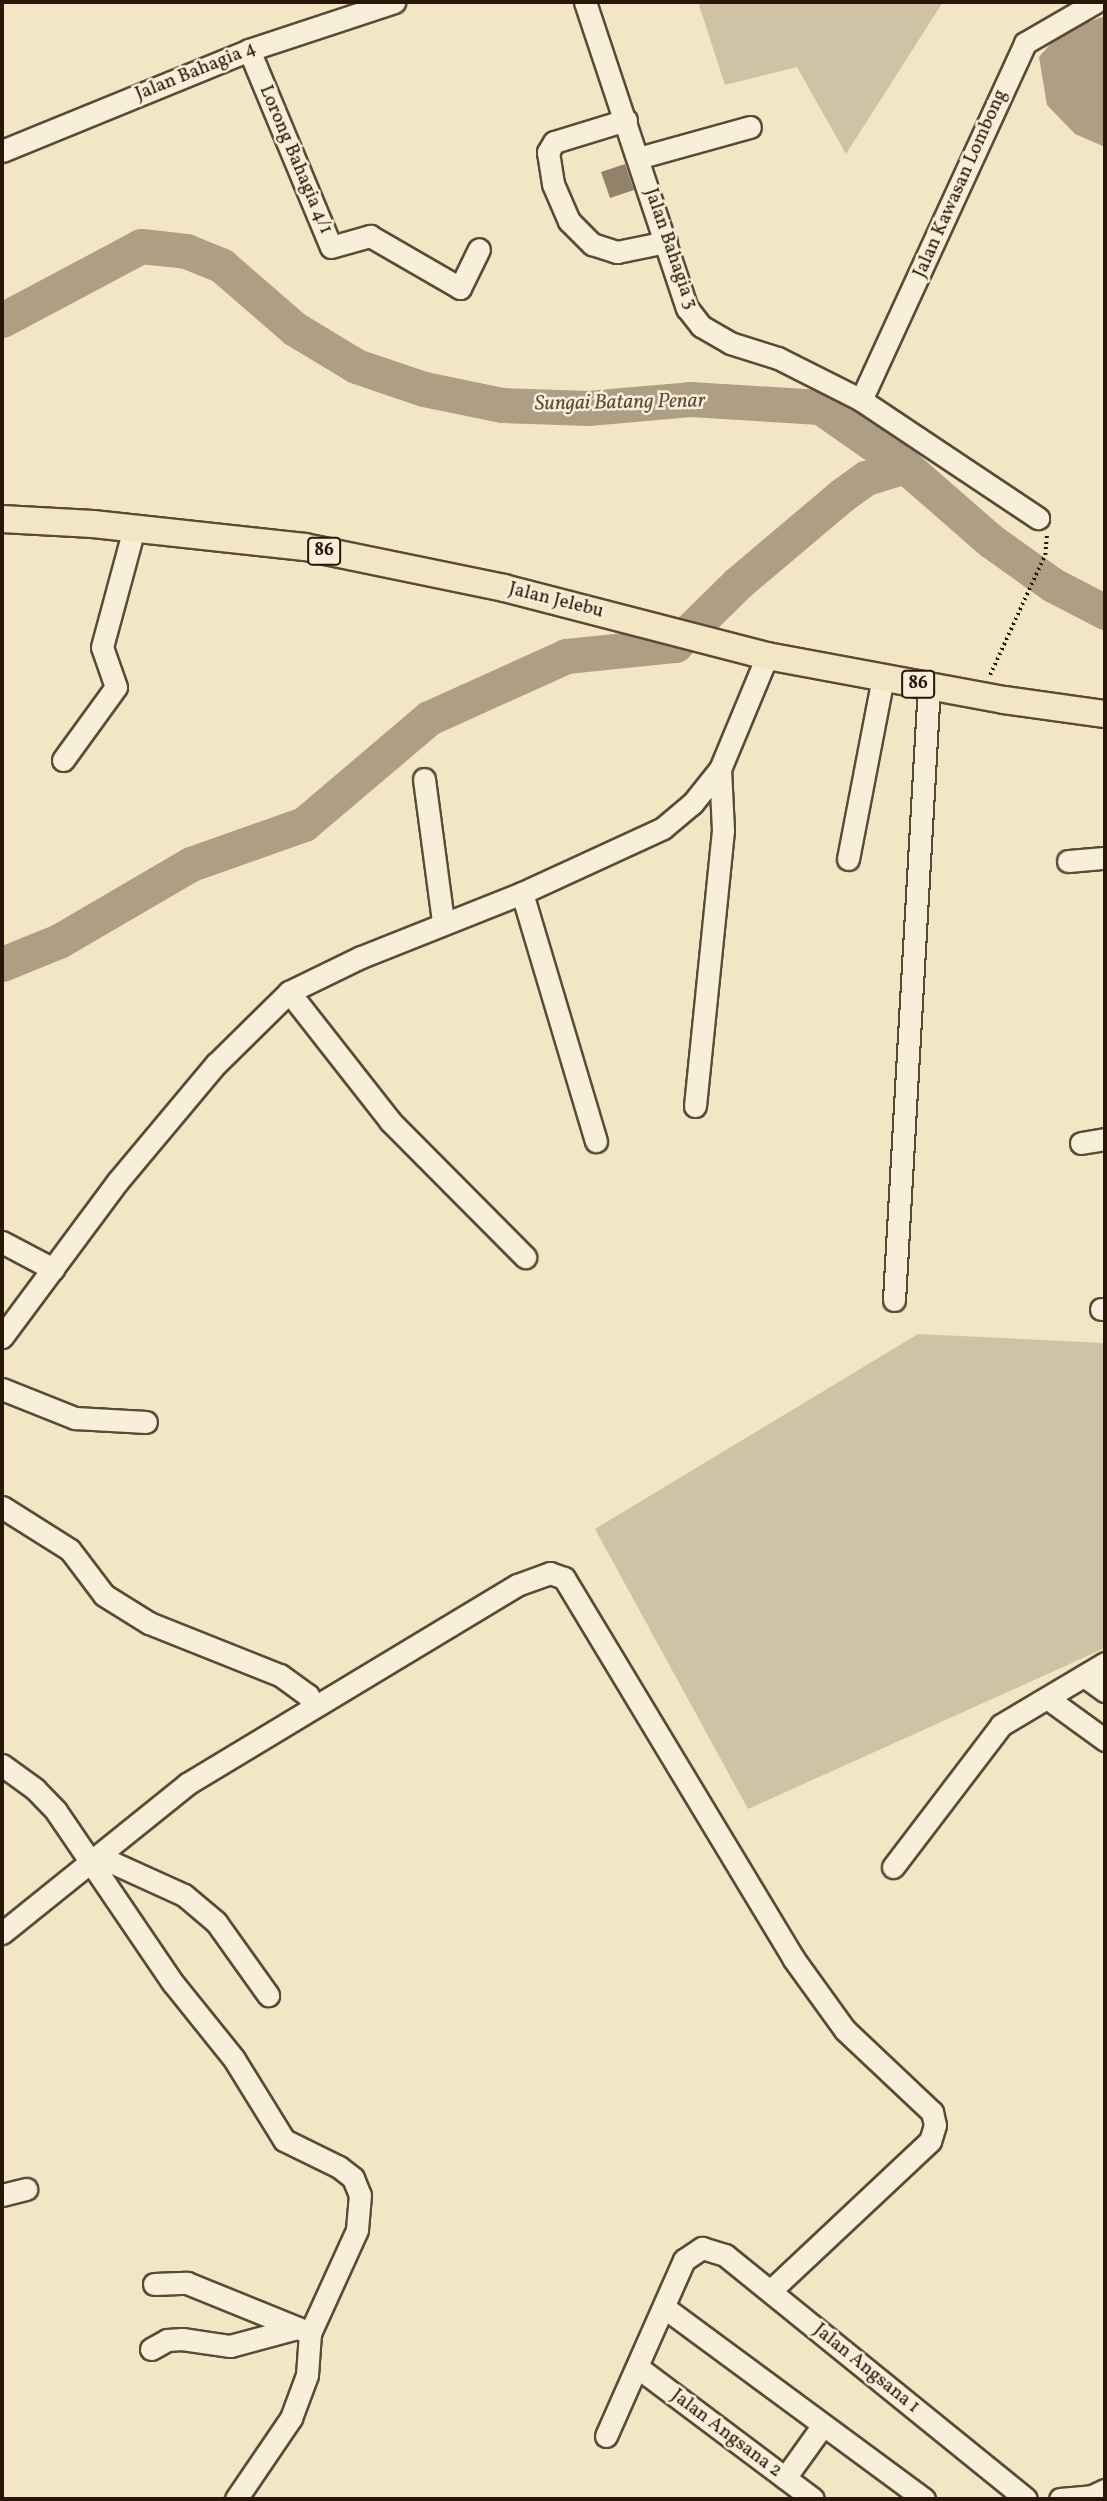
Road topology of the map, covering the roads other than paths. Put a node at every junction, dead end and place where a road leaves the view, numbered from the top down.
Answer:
1 (394, 2) edge
2 (585, 2) edge
3 (1096, 2) edge
4 (249, 50) junction
5 (626, 120) junction
6 (750, 127) dead end
7 (2, 151) edge
8 (638, 158) junction
9 (666, 242) junction
10 (479, 249) dead end
11 (861, 400) junction
12 (1038, 518) dead end
13 (2, 519) edge
14 (134, 528) junction
15 (767, 656) junction
16 (883, 677) junction
17 (929, 686) junction
18 (1105, 714) edge
19 (63, 760) dead end
20 (720, 769) junction
21 (424, 779) dead end
22 (1105, 858) edge
23 (848, 859) dead end
24 (1068, 861) dead end
25 (522, 893) junction
26 (443, 921) junction
27 (289, 992) junction
28 (695, 1105) dead end
29 (1105, 1139) edge
30 (596, 1141) dead end
31 (1081, 1143) dead end
32 (2, 1242) edge
33 (525, 1257) dead end
34 (53, 1269) junction
35 (894, 1300) dead end
36 (2, 1337) edge
37 (2, 1389) edge
38 (146, 1422) dead end
39 (2, 1507) edge
40 (1105, 1663) edge
41 (1084, 1676) junction
42 (1105, 1691) edge
43 (1047, 1698) junction
44 (313, 1706) junction
45 (1105, 1740) edge
46 (2, 1765) edge
47 (94, 1860) junction
48 (892, 1867) dead end
49 (2, 1933) edge
50 (268, 1995) dead end
51 (26, 2189) dead end
52 (2, 2194) edge
53 (154, 2284) dead end
54 (770, 2291) junction
55 (665, 2308) junction
56 (304, 2331) junction
57 (151, 2349) dead end
58 (640, 2369) junction
59 (823, 2425) junction
60 (606, 2436) dead end
61 (785, 2478) junction
62 (1095, 2495) edge
63 (236, 2499) edge
64 (813, 2499) edge
65 (924, 2499) edge
66 (1026, 2499) edge
67 (1060, 2499) edge

1 - 4 street, Jalan Bahagia 4
2 - 5 street, Jalan Bahagia 3
3 - 11 street, Jalan Kawasan Lombong
4 - 7 street, Jalan Bahagia 4
4 - 10 street, Lorong Bahagia 4/1
5 - 8 street, Jalan Bahagia 3
5 - 9 street
6 - 8 street
8 - 9 street, Jalan Bahagia 3
9 - 11 street, Jalan Bahagia 3
11 - 12 street, Jalan Bahagia 3
13 - 14 main road, Jalan Jelebu / 86
14 - 15 main road, Jalan Jelebu / 86
14 - 19 street
15 - 16 main road, Jalan Jelebu / 86
15 - 20 street
16 - 17 main road, Jalan Jelebu / 86
16 - 23 street
17 - 18 main road, Jalan Jelebu / 86
17 - 35 street
20 - 25 street
20 - 28 street
21 - 26 street
22 - 24 street
25 - 26 street
25 - 30 street
26 - 27 street
27 - 33 street
27 - 34 street
29 - 31 street
32 - 34 street
34 - 36 street
37 - 38 street
39 - 44 street
40 - 41 street
41 - 42 street
41 - 43 street
43 - 45 street
43 - 48 street
44 - 47 street
44 - 54 street
46 - 47 street
47 - 49 street
47 - 50 street
47 - 56 street
51 - 52 street
53 - 56 street
54 - 55 street, Jalan Angsana 1
54 - 66 street, Jalan Angsana 1
55 - 58 street
55 - 59 street
56 - 57 street
56 - 63 street
58 - 60 street
58 - 61 street, Jalan Angsana 2
59 - 61 street
59 - 65 street
61 - 64 street, Jalan Angsana 2
62 - 67 street

